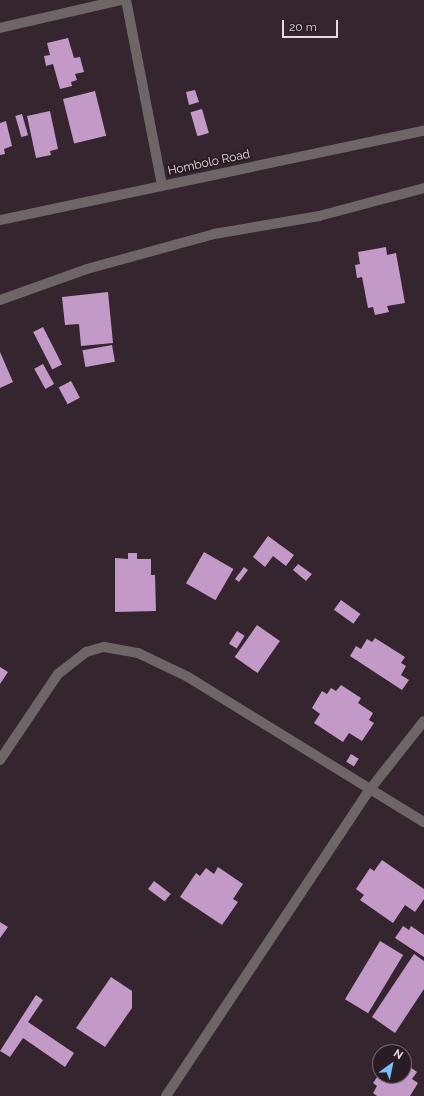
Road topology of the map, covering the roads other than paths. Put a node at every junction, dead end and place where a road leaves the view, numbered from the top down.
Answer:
1 (121, 0) edge
2 (126, 0) edge
3 (0, 28) edge
4 (424, 131) edge
5 (162, 186) junction
6 (424, 188) edge
7 (0, 220) edge
8 (0, 300) edge
9 (424, 722) edge
10 (0, 760) edge
11 (371, 788) junction
12 (424, 822) edge
13 (166, 1096) edge

1 - 3 street
2 - 5 street
4 - 5 street, Hombolo Road
5 - 7 street, Hombolo Road
6 - 8 street
9 - 11 street
10 - 11 street
11 - 12 street
11 - 13 street

